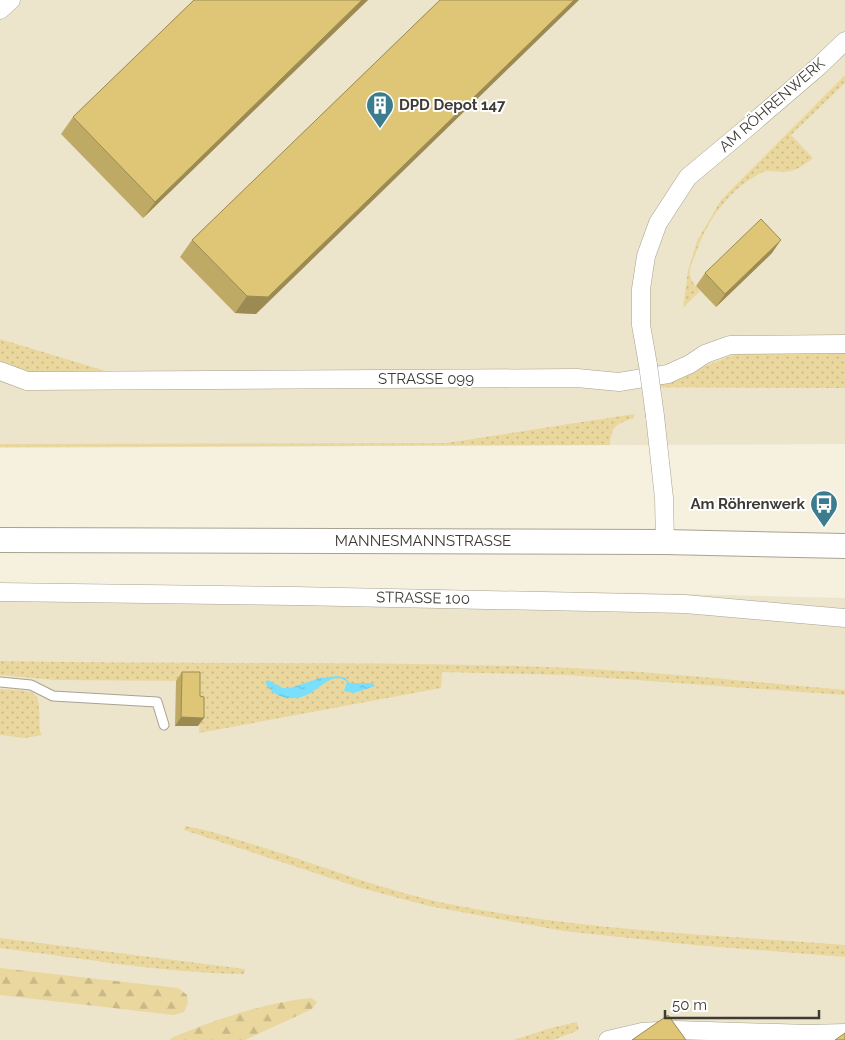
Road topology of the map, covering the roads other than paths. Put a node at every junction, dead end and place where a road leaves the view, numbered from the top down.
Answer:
1 (10, 0) edge
2 (0, 10) edge
3 (845, 41) edge
4 (845, 344) edge
5 (0, 371) edge
6 (0, 540) edge
7 (665, 542) junction
8 (845, 546) edge
9 (0, 592) edge
10 (845, 618) edge
11 (0, 682) edge
12 (164, 725) dead end
13 (845, 1033) edge
14 (608, 1040) edge

1 - 2 street
3 - 7 street, AM RÖHRENWERK, bridge
4 - 5 street, STRASSE 099
6 - 7 main road, MANNESMANNSTRASSE
7 - 8 main road, MANNESMANNSTRASSE
9 - 10 street, STRASSE 100
11 - 12 lane
13 - 14 street

